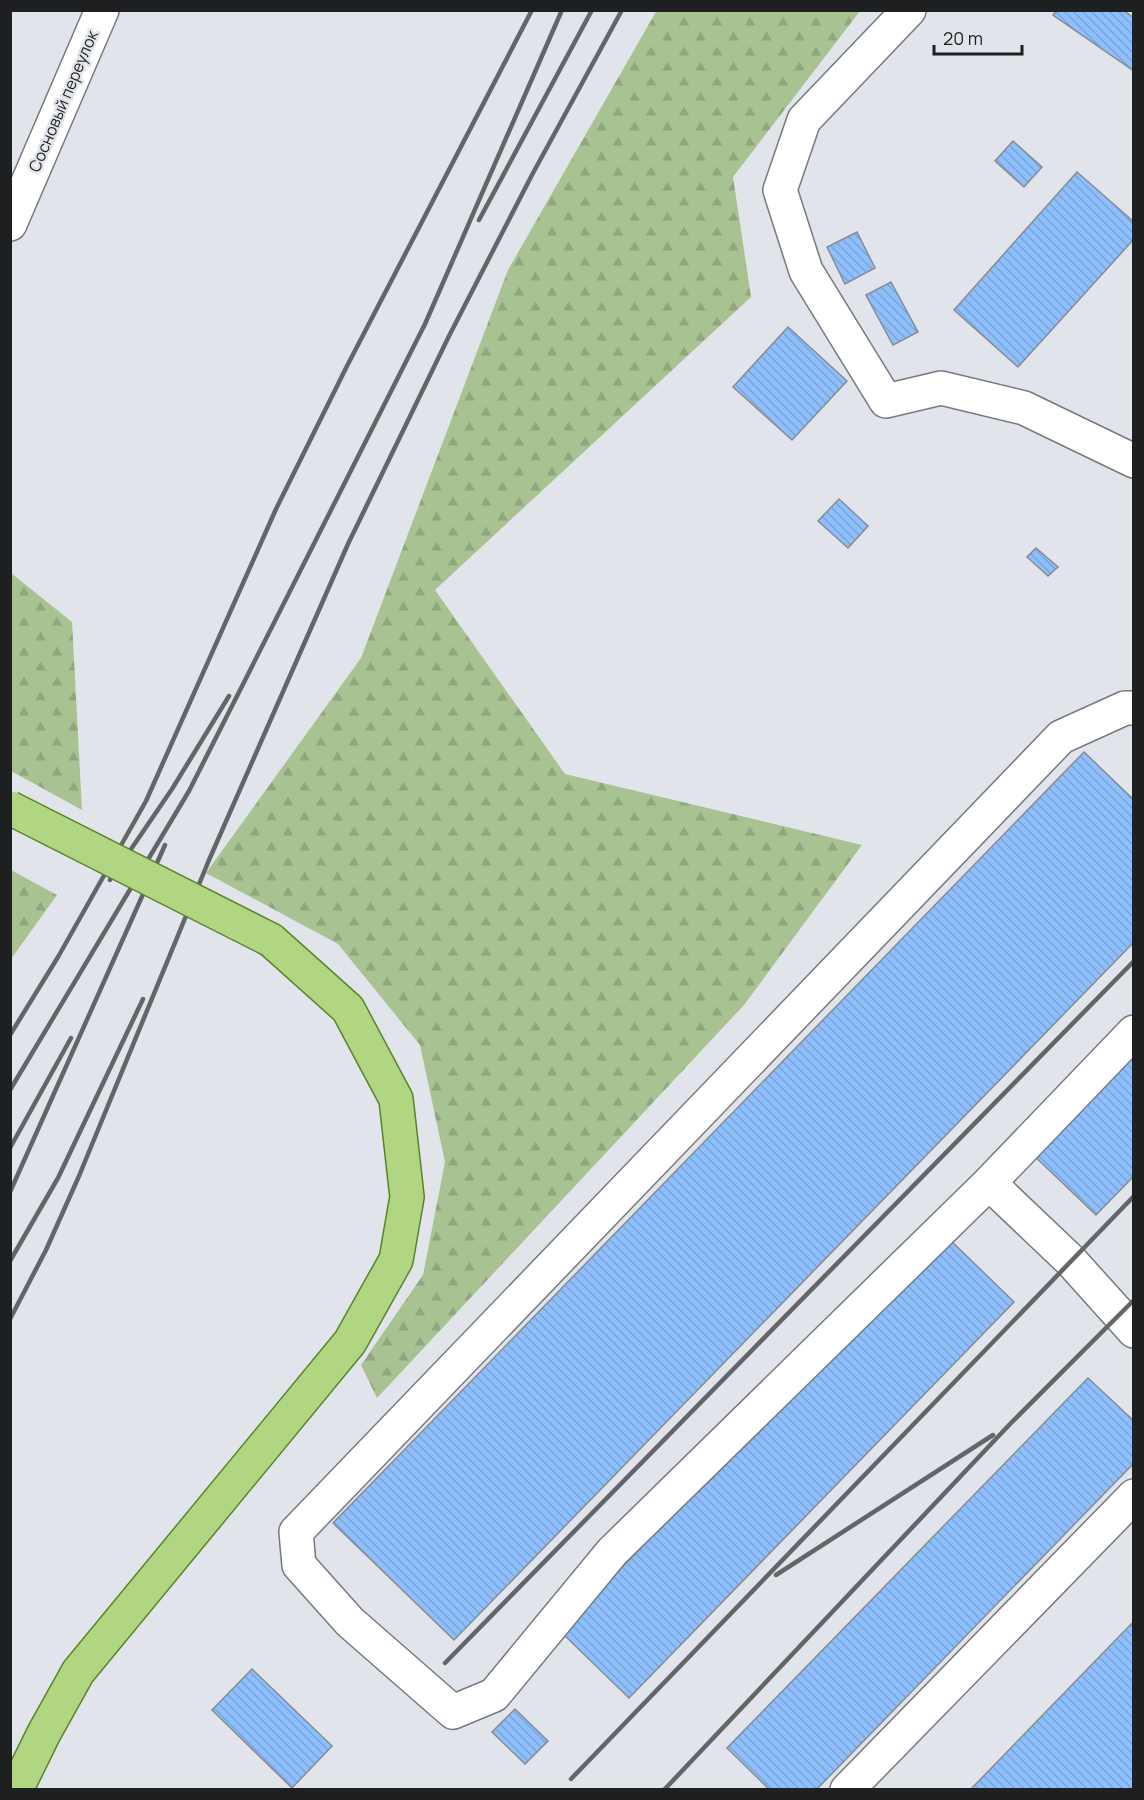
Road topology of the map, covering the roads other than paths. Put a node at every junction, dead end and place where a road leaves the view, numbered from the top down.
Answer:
1 (102, 10) edge
2 (909, 10) edge
3 (10, 224) edge
4 (1134, 461) edge
5 (1134, 708) edge
6 (10, 808) edge
7 (1134, 1032) edge
8 (989, 1183) junction
9 (1134, 1330) edge
10 (1134, 1496) edge
11 (16, 1790) edge
12 (847, 1790) edge

1 - 3 street, Сосновый переулок
2 - 4 street
5 - 8 street
6 - 11 main road, bridge
7 - 8 street
8 - 9 street
10 - 12 street

